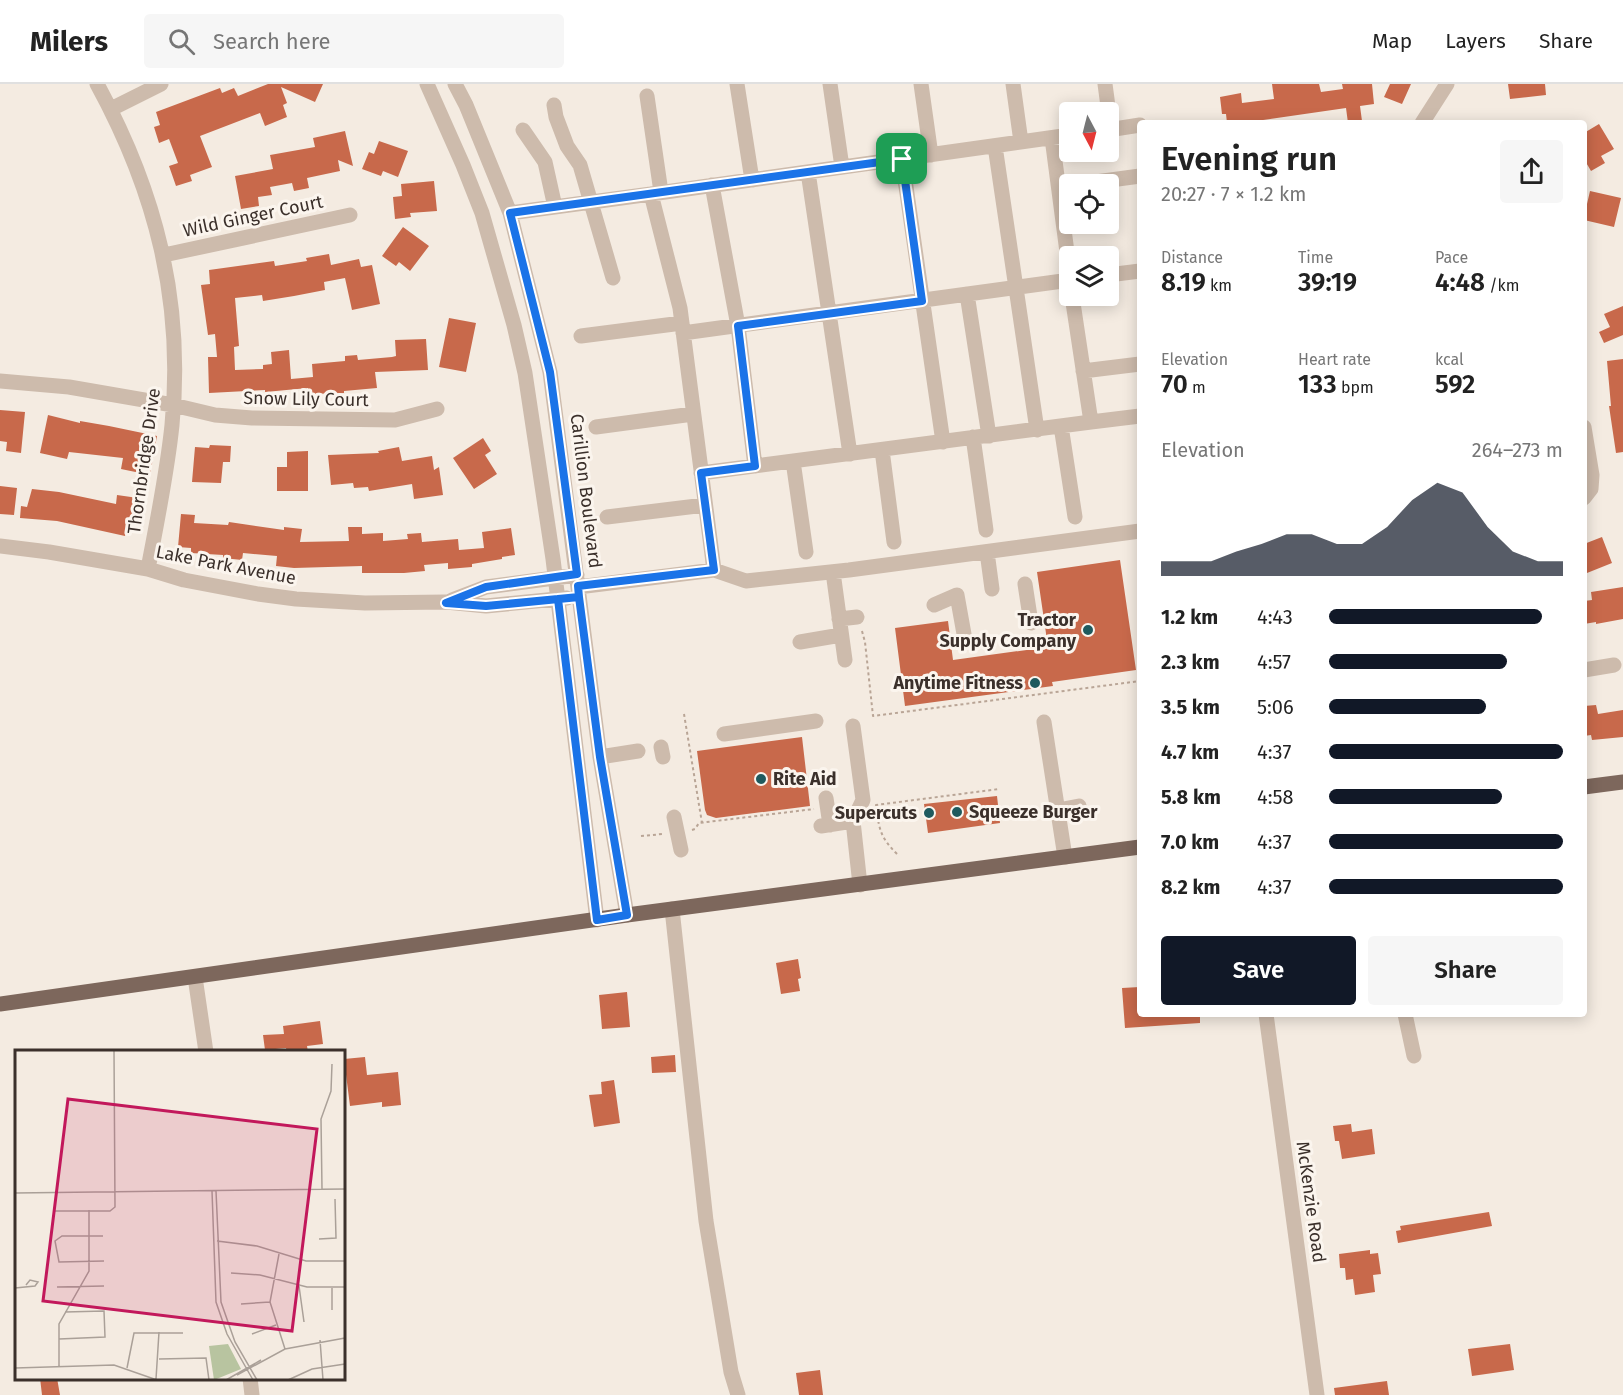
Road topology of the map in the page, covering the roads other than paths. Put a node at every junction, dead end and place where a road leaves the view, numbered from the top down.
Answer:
1 (98, 84) edge
2 (161, 84) edge
3 (427, 84) edge
4 (455, 84) edge
5 (737, 84) edge
6 (830, 84) edge
7 (921, 84) edge
8 (1013, 84) edge
9 (1105, 84) edge
10 (1447, 84) edge
11 (647, 96) dead end
12 (1107, 102) edge
13 (554, 105) dead end
14 (111, 109) junction
15 (1424, 120) edge
16 (1137, 126) edge
17 (1119, 128) edge
18 (523, 130) dead end
19 (1059, 137) edge
20 (1052, 138) junction
21 (1021, 142) junction
22 (995, 146) junction
23 (932, 155) junction
24 (902, 159) junction
25 (842, 167) junction
26 (808, 172) junction
27 (1061, 174) edge
28 (1137, 176) edge
29 (1119, 179) edge
30 (752, 180) junction
31 (712, 185) junction
32 (656, 193) junction
33 (591, 202) junction
34 (555, 207) junction
35 (510, 213) junction
36 (350, 215) dead end
37 (164, 255) junction
38 (1137, 271) edge
39 (1119, 274) edge
40 (613, 278) dead end
41 (1059, 279) edge
42 (1015, 287) junction
43 (967, 294) junction
44 (922, 301) junction
45 (1073, 306) edge
46 (830, 314) junction
47 (738, 326) junction
48 (682, 328) junction
49 (581, 336) dead end
50 (1137, 364) edge
51 (1083, 371) junction
52 (0, 381) edge
53 (173, 405) junction
54 (437, 409) dead end
55 (693, 414) junction
56 (1137, 416) edge
57 (1090, 422) junction
58 (1061, 426) junction
59 (596, 427) dead end
60 (1037, 429) junction
61 (989, 436) junction
62 (973, 437) junction
63 (943, 442) junction
64 (1587, 445) edge
65 (882, 450) junction
66 (850, 454) junction
67 (792, 461) junction
68 (755, 466) junction
69 (701, 473) junction
70 (1587, 494) edge
71 (705, 504) junction
72 (607, 517) dead end
73 (1074, 517) dead end
74 (986, 530) dead end
75 (1137, 531) edge
76 (894, 542) dead end
77 (0, 546) edge
78 (806, 552) dead end
79 (987, 552) junction
80 (148, 569) junction
81 (714, 570) junction
82 (833, 572) junction
83 (555, 578) junction
84 (1025, 584) dead end
85 (578, 586) junction
86 (992, 589) dead end
87 (558, 599) junction
88 (446, 603) junction
89 (934, 606) dead end
90 (857, 617) road end
91 (1031, 623) dead end
92 (840, 627) junction
93 (964, 634) dead end
94 (800, 642) dead end
95 (844, 660) dead end
96 (1614, 665) dead end
97 (1587, 670) edge
98 (816, 721) dead end
99 (1044, 722) dead end
100 (853, 726) dead end
101 (724, 734) dead end
102 (638, 751) dead end
103 (600, 757) junction
104 (1623, 782) edge
105 (1587, 787) edge
106 (827, 802) road end
107 (1079, 806) dead end
108 (1058, 810) junction
109 (853, 821) junction
110 (676, 825) road end
111 (1137, 847) edge
112 (681, 850) dead end
113 (1065, 857) junction
114 (860, 885) junction
115 (672, 909) junction
116 (627, 915) junction
117 (597, 920) junction
118 (195, 977) junction
119 (0, 1004) edge
120 (1266, 1017) edge
121 (1406, 1017) edge
122 (206, 1050) edge
123 (1414, 1056) dead end
124 (250, 1380) edge
125 (252, 1395) edge
126 (738, 1395) edge
127 (1317, 1395) edge

1 - 14 street, Thornbridge Drive
2 - 14 street
3 - 83 street
4 - 35 street, Carillion Boulevard
5 - 30 street
6 - 25 street
7 - 23 street
8 - 21 street
9 - 12 street
10 - 15 street
11 - 32 street
13 - 33 street
14 - 37 street, Thornbridge Drive
16 - 17 street
18 - 34 street
19 - 20 street
20 - 21 street
20 - 27 street
21 - 22 street
22 - 23 street
22 - 42 street
23 - 24 street
24 - 25 street
24 - 44 street
25 - 26 street
26 - 30 street
26 - 46 street
28 - 29 street
30 - 31 street
31 - 32 street
31 - 47 street
32 - 33 street
32 - 48 street
33 - 34 street
33 - 40 street
34 - 35 street
35 - 85 street, Carillion Boulevard
36 - 37 street, Wild Ginger Court
37 - 53 street, Thornbridge Drive
38 - 39 street
41 - 42 street
42 - 43 street
42 - 60 street
43 - 44 street
43 - 61 street
44 - 46 street
44 - 63 street
45 - 51 street
46 - 47 street
46 - 66 street
47 - 48 street
47 - 68 street
48 - 49 street
48 - 55 street
50 - 51 street
51 - 57 street
52 - 53 street, Snow Lily Court
53 - 54 street, Snow Lily Court
53 - 80 street, Thornbridge Drive
55 - 59 street
55 - 69 street
56 - 57 street
57 - 58 street
58 - 60 street
58 - 73 street
60 - 61 street
61 - 62 street
62 - 63 street
62 - 74 street
63 - 65 street
64 - 70 street
65 - 66 street
65 - 76 street
66 - 67 street
67 - 68 street
67 - 78 street
68 - 69 street
69 - 71 street
71 - 72 street
71 - 81 street
75 - 79 street
77 - 80 street, Lake Park Avenue
79 - 82 street
79 - 86 street
80 - 88 street, Lake Park Avenue
81 - 82 street
81 - 85 street
82 - 92 street
83 - 85 street, Lake Park Avenue
83 - 87 street
83 - 88 street, Lake Park Avenue
84 - 91 street
85 - 87 street, Lake Park Avenue
85 - 103 street, Carillion Boulevard
87 - 88 street, Lake Park Avenue
87 - 117 street
89 - 93 street
90 - 92 street
92 - 94 street
92 - 95 street
96 - 97 street
98 - 101 street
99 - 108 street
100 - 109 street
102 - 103 street
103 - 116 street, Carillion Boulevard
104 - 105 main road
106 - 109 street
107 - 108 street
108 - 113 street
109 - 114 street
110 - 112 street
111 - 113 main road
113 - 114 main road
114 - 115 main road
115 - 116 main road
115 - 126 street
116 - 117 main road
117 - 118 main road
118 - 119 main road
118 - 122 street
120 - 127 street, McKenzie Road
121 - 123 street
124 - 125 street

